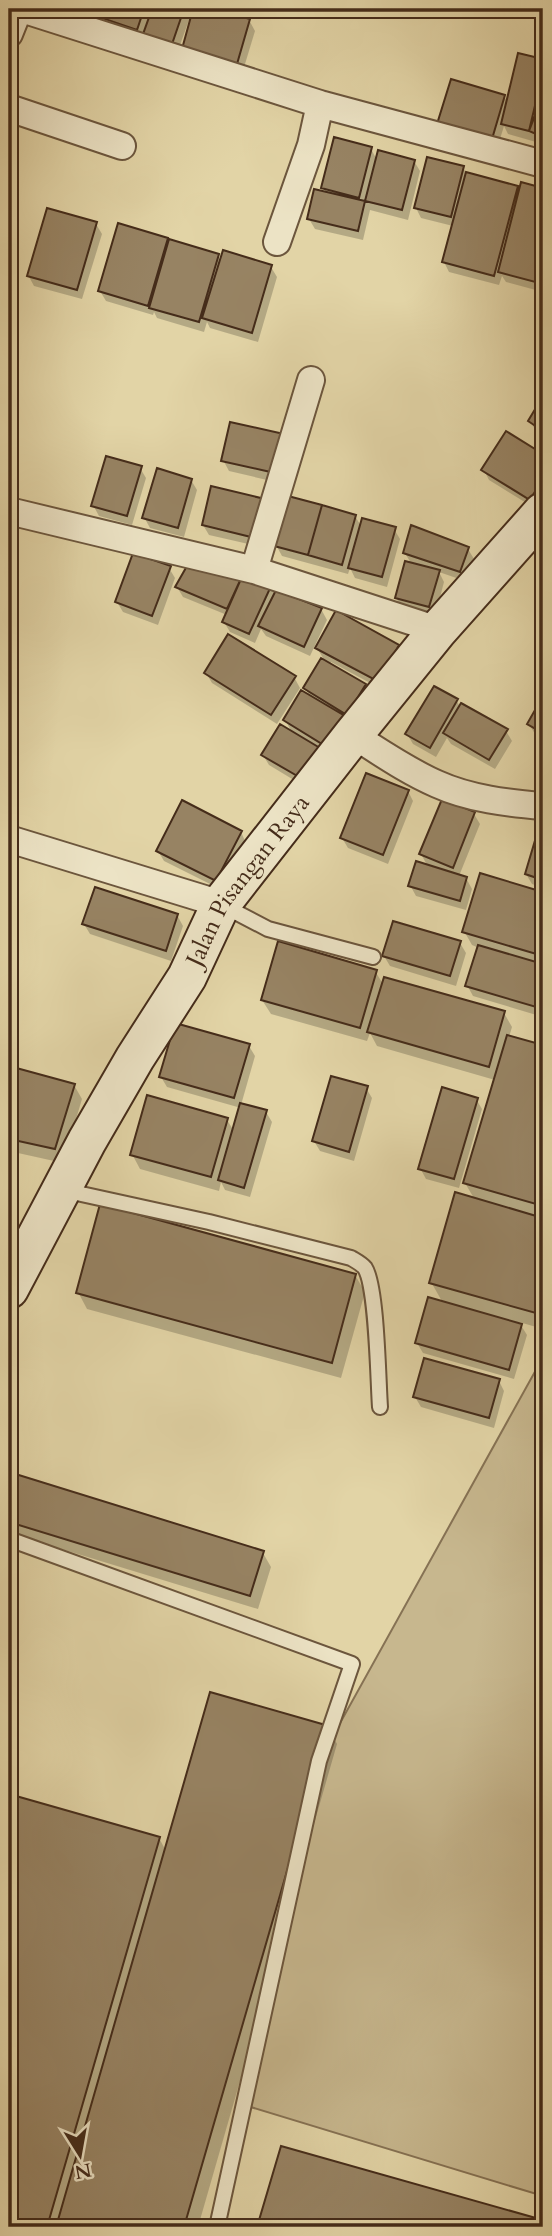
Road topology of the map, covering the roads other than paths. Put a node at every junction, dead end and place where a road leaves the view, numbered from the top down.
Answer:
1 (21, 9) edge
2 (9, 34) edge
3 (320, 104) junction
4 (9, 108) edge
5 (122, 146) dead end
6 (543, 164) edge
7 (277, 242) dead end
8 (311, 380) dead end
9 (9, 511) edge
10 (540, 519) edge
11 (254, 570) junction
12 (438, 631) junction
13 (353, 734) junction
14 (543, 806) edge
15 (9, 839) edge
16 (221, 904) junction
17 (373, 957) dead end
18 (62, 1190) junction
19 (9, 1289) edge
20 (380, 1407) dead end
21 (9, 1539) edge
22 (217, 2227) edge

1 - 2 street
1 - 3 street
3 - 6 street
3 - 7 street
4 - 5 street
8 - 11 street
9 - 11 street
10 - 12 street, Jalan Pisangan Raya
11 - 12 street
12 - 13 street, Jalan Pisangan Raya
13 - 14 street
13 - 16 street, Jalan Pisangan Raya
15 - 16 street
16 - 17 lane
16 - 18 street, Jalan Pisangan Raya
18 - 19 street, Jalan Pisangan Raya
18 - 20 lane
21 - 22 lane

